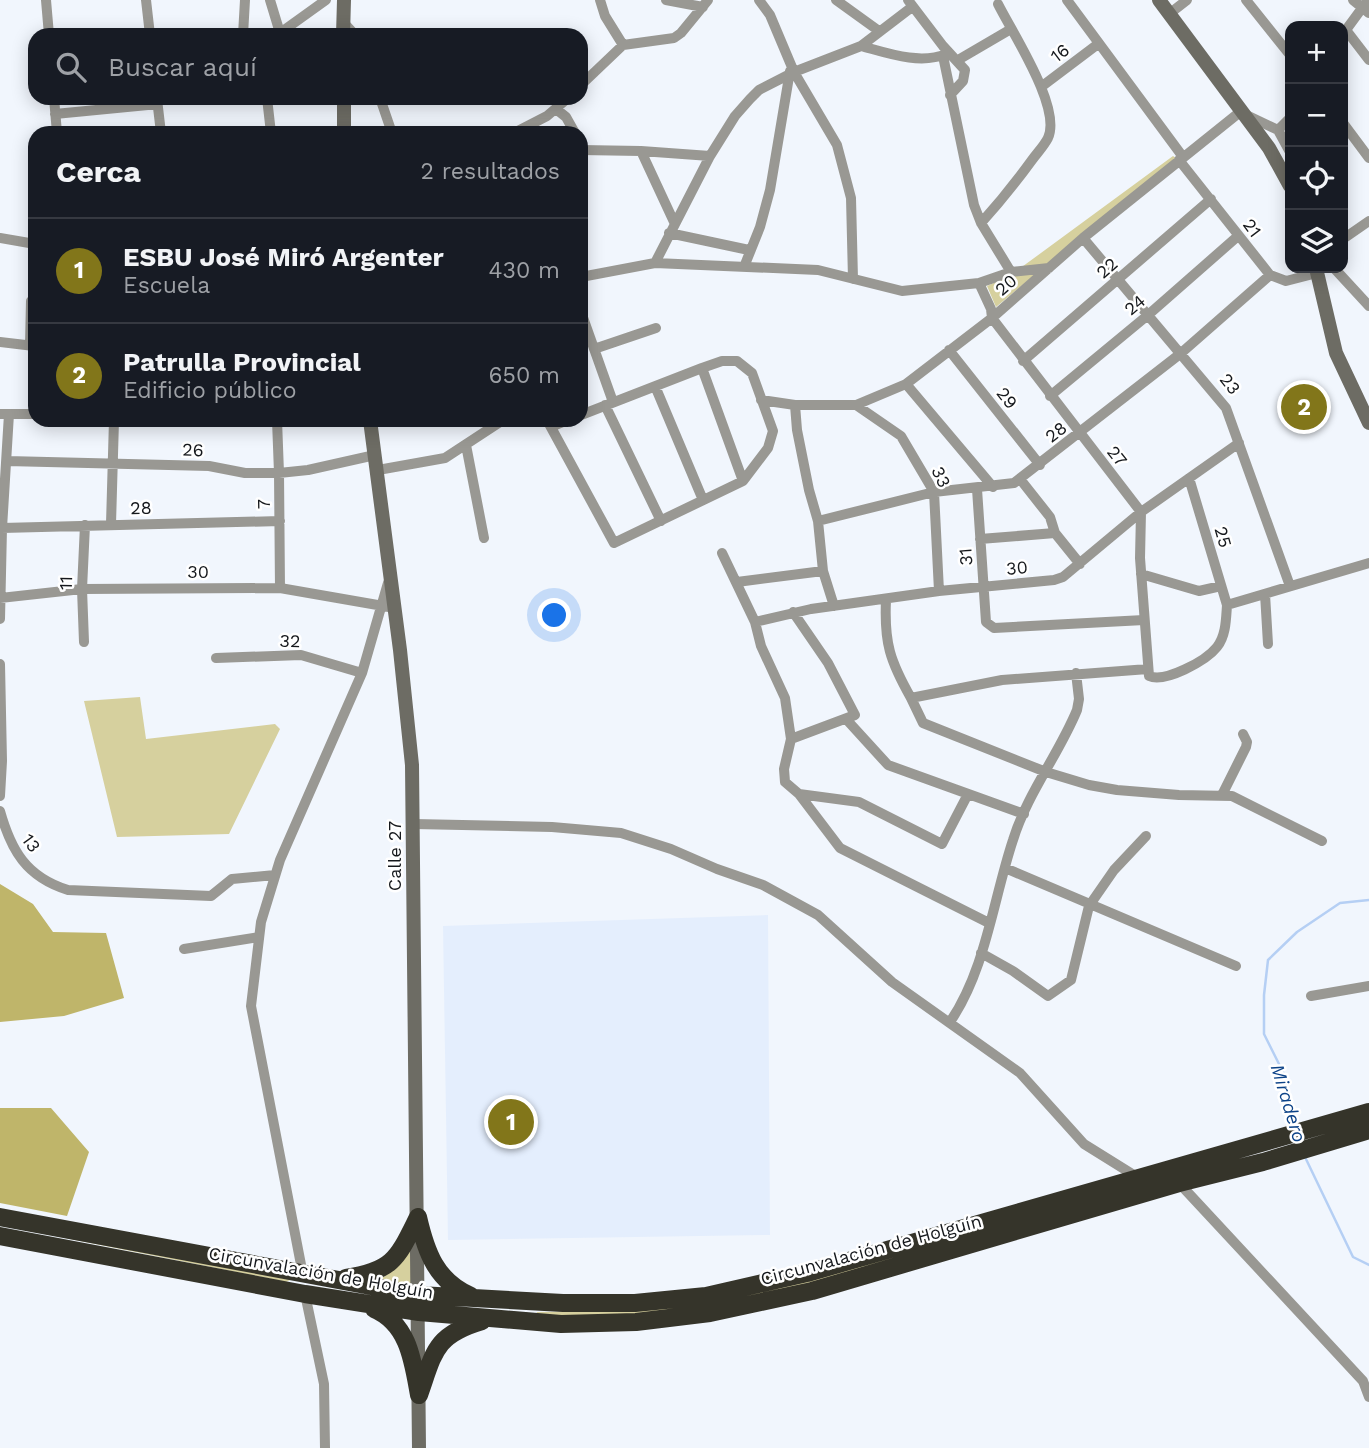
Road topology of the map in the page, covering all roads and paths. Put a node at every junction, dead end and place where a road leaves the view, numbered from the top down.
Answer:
1 (46, 0) edge
2 (146, 0) edge
3 (245, 0) edge
4 (270, 0) edge
5 (326, 0) edge
6 (344, 0) edge
7 (600, 0) edge
8 (666, 0) edge
9 (759, 0) edge
10 (836, 0) edge
11 (1067, 0) edge
12 (1160, 0) edge
13 (1187, 0) edge
14 (1246, 0) edge
15 (910, 3) edge
16 (705, 4) edge
17 (998, 4) dead end
18 (1363, 5) edge
19 (1169, 14) junction
20 (1348, 26) edge
21 (48, 28) edge
22 (149, 28) edge
23 (243, 28) edge
24 (279, 28) edge
25 (288, 28) edge
26 (343, 28) edge
27 (1011, 29) junction
28 (879, 31) junction
29 (1348, 36) edge
30 (1098, 44) junction
31 (623, 45) junction
32 (861, 46) junction
33 (1285, 49) edge
34 (950, 56) junction
35 (1369, 60) edge
36 (791, 70) junction
37 (588, 78) edge
38 (1041, 87) junction
39 (950, 95) junction
40 (54, 105) edge
41 (126, 105) edge
42 (158, 105) edge
43 (268, 105) edge
44 (344, 105) edge
45 (382, 105) edge
46 (560, 105) edge
47 (556, 109) junction
48 (1240, 112) junction
49 (55, 114) junction
50 (1285, 123) edge
51 (56, 126) edge
52 (160, 126) edge
53 (270, 126) edge
54 (344, 126) edge
55 (390, 126) edge
56 (526, 126) edge
57 (571, 126) edge
58 (1278, 130) junction
59 (1348, 130) edge
60 (1287, 147) edge
61 (588, 150) edge
62 (641, 151) junction
63 (710, 156) junction
64 (1369, 158) edge
65 (1181, 159) junction
66 (1285, 177) edge
67 (1211, 198) junction
68 (1369, 221) edge
69 (674, 222) junction
70 (981, 223) junction
71 (669, 233) junction
72 (1238, 236) junction
73 (1348, 236) edge
74 (0, 238) edge
75 (1083, 239) junction
76 (28, 243) edge
77 (750, 250) junction
78 (654, 263) junction
79 (744, 267) junction
80 (1049, 268) junction
81 (1011, 272) junction
82 (1311, 273) edge
83 (1317, 273) edge
84 (1339, 273) edge
85 (1270, 275) junction
86 (588, 277) edge
87 (853, 279) junction
88 (1117, 279) junction
89 (979, 283) junction
90 (1369, 306) edge
91 (1148, 315) junction
92 (992, 318) junction
93 (656, 328) dead end
94 (588, 332) edge
95 (0, 342) edge
96 (28, 345) edge
97 (594, 349) junction
98 (949, 350) junction
99 (1180, 354) junction
100 (1023, 361) junction
101 (702, 368) junction
102 (906, 384) junction
103 (655, 386) junction
104 (1050, 396) junction
105 (761, 400) junction
106 (609, 404) junction
107 (795, 405) junction
108 (856, 405) junction
109 (588, 412) edge
110 (4, 414) edge
111 (28, 414) edge
112 (1369, 423) edge
113 (114, 427) edge
114 (276, 427) edge
115 (371, 427) edge
116 (483, 427) edge
117 (551, 427) edge
118 (1080, 434) junction
119 (1239, 443) junction
120 (466, 445) junction
121 (375, 455) junction
122 (6, 461) junction
123 (111, 464) junction
124 (1040, 465) junction
125 (378, 470) junction
126 (279, 473) junction
127 (1189, 478) junction
128 (1020, 479) junction
129 (743, 481) junction
130 (993, 487) junction
131 (977, 489) junction
132 (934, 492) junction
133 (703, 500) junction
134 (1142, 512) junction
135 (280, 521) junction
136 (661, 521) junction
137 (818, 521) junction
138 (111, 524) junction
139 (85, 526) junction
140 (2, 528) junction
141 (1055, 533) junction
142 (484, 538) dead end
143 (980, 539) junction
144 (722, 553) dead end
145 (1369, 563) edge
146 (1080, 564) junction
147 (823, 570) junction
148 (1141, 574) junction
149 (737, 582) junction
150 (1221, 586) junction
151 (1290, 586) junction
152 (280, 588) junction
153 (983, 588) junction
154 (82, 589) junction
155 (939, 591) junction
156 (1265, 594) junction
157 (0, 598) edge
158 (886, 600) junction
159 (1227, 605) junction
160 (834, 606) junction
161 (388, 607) junction
162 (793, 612) junction
163 (0, 619) edge
164 (1144, 620) junction
165 (755, 622) junction
166 (84, 642) dead end
167 (1268, 644) dead end
168 (216, 657) dead end
169 (0, 664) edge
170 (362, 673) junction
171 (1149, 673) junction
172 (1076, 674) junction
173 (911, 698) junction
174 (846, 719) junction
175 (1243, 734) dead end
176 (791, 739) junction
177 (1046, 772) junction
178 (799, 794) junction
179 (968, 794) junction
180 (1222, 795) junction
181 (0, 796) edge
182 (0, 811) edge
183 (1024, 814) junction
184 (414, 824) junction
185 (1146, 836) dead end
186 (1322, 841) dead end
187 (1005, 868) junction
188 (275, 875) junction
189 (1089, 906) junction
190 (989, 923) junction
191 (259, 937) junction
192 (184, 949) dead end
193 (981, 953) junction
194 (1236, 966) dead end
195 (1369, 986) edge
196 (1311, 996) dead end
197 (950, 1022) junction
198 (1369, 1112) edge
199 (1369, 1130) edge
200 (1137, 1177) junction
201 (1179, 1183) junction
202 (0, 1217) edge
203 (418, 1217) junction
204 (0, 1236) edge
205 (303, 1275) junction
206 (333, 1280) junction
207 (305, 1294) junction
208 (481, 1300) junction
209 (358, 1302) junction
210 (419, 1304) junction
211 (488, 1320) junction
212 (419, 1395) junction
213 (1369, 1398) edge
214 (325, 1448) edge
215 (419, 1448) edge

1 - 21 street
2 - 22 street
3 - 23 street
4 - 24 street
5 - 25 street
6 - 26 main road
7 - 31 street
8 - 16 street
9 - 36 street
10 - 28 street
11 - 30 street, 21
12 - 19 main road
13 - 19 street
14 - 33 street
15 - 28 street
15 - 34 street
16 - 31 street
17 - 27 street
18 - 20 street
19 - 48 main road
27 - 34 street
27 - 38 street
28 - 32 street
29 - 35 street
30 - 38 street, 16
30 - 65 street, 21
31 - 37 street
32 - 34 street
32 - 36 street
34 - 39 street
34 - 39 street
36 - 63 street
36 - 77 street
36 - 87 street
38 - 70 street
39 - 70 street
40 - 49 street
41 - 49 street
42 - 52 street
43 - 53 street
44 - 54 main road
45 - 55 street
46 - 47 street
47 - 56 street
47 - 57 street
48 - 58 street
48 - 65 street, 20
48 - 66 main road
49 - 51 street
50 - 58 street
58 - 60 street
59 - 64 street
61 - 62 street
62 - 63 street
62 - 69 street
63 - 69 street
65 - 67 street, 21
65 - 75 street, 20
67 - 72 street, 21
67 - 88 street, 22
68 - 73 street
69 - 71 street
70 - 81 street
71 - 77 street
71 - 78 street
72 - 85 street, 21
72 - 91 street, 24
74 - 76 street
75 - 80 street, 20
75 - 88 street, 23
77 - 79 street
78 - 79 street
78 - 86 street
79 - 87 street
80 - 81 street
80 - 92 street, 20
81 - 89 street
82 - 85 street
83 - 112 main road
84 - 90 street
85 - 99 street, 28
87 - 89 street
88 - 91 street, 23
88 - 100 street, 22
89 - 92 street, 27
91 - 99 street, 23
91 - 104 street, 24
92 - 98 street, 20
92 - 100 street, 27
93 - 97 street
94 - 97 street
95 - 96 street
97 - 106 street
98 - 102 street, 20
98 - 124 street, 29
99 - 118 street, 28
99 - 119 street, 23
100 - 104 street, 27
101 - 103 street
101 - 105 street
101 - 129 street
102 - 108 street, 20
102 - 130 street
103 - 106 street
103 - 133 street
104 - 118 street, 27
105 - 107 street, 20
105 - 129 street
106 - 109 street
106 - 136 street
107 - 108 street, 20
107 - 137 street
108 - 132 street, 33
110 - 111 street
110 - 122 street
113 - 123 street
114 - 126 street, 7
115 - 121 main road, Calle 27
116 - 120 street
117 - 136 street
118 - 124 street, 28
118 - 134 street, 27
119 - 127 street, 30
119 - 151 street, 23
120 - 125 street
120 - 142 street
121 - 125 main road, Calle 27
121 - 126 street, 26
122 - 123 street, 26
122 - 140 street
123 - 126 street, 26
123 - 138 street
124 - 128 street, 28
125 - 161 main road, Calle 27
126 - 135 street, 7
127 - 134 street, 30
127 - 150 street, 25
128 - 130 street, 28
128 - 141 street
129 - 133 street
130 - 131 street, 28
131 - 132 street, 28
131 - 143 street, 31
132 - 137 street, 28
132 - 155 street, 33
133 - 136 street
134 - 146 street, 30
134 - 148 street
135 - 138 street, 28
135 - 152 street, 7
137 - 147 street
138 - 139 street, 28
139 - 140 street, 28
139 - 154 street, 11
140 - 157 street
141 - 143 street
141 - 146 street
143 - 153 street, 31
144 - 149 street
145 - 151 street
146 - 153 street, 30
147 - 149 street
147 - 160 street
148 - 150 street
148 - 164 street
149 - 165 street
150 - 159 street, 25
151 - 156 street
152 - 154 street, 30
152 - 161 street, 30
153 - 155 street, 30
153 - 164 street, 31
154 - 157 street, 30
154 - 166 street, 11
155 - 158 street, 30
156 - 159 street
156 - 167 street
157 - 163 street
158 - 160 street, 30
158 - 173 street
159 - 171 street
160 - 162 street, 30
161 - 170 street
161 - 184 main road, Calle 27
162 - 165 street, 30
162 - 174 street
164 - 171 street
165 - 176 street
168 - 170 street, 32
169 - 181 street
170 - 188 street
171 - 172 street
172 - 173 street
172 - 177 street
173 - 177 street
174 - 176 street
174 - 179 street
175 - 180 street
176 - 178 street
177 - 180 street
177 - 183 street
178 - 179 street
178 - 190 street
179 - 183 street
180 - 186 street
182 - 188 street, 13
183 - 187 street
184 - 197 street
184 - 203 main road, Calle 27
185 - 189 street
187 - 189 street
187 - 190 street
188 - 191 street
189 - 193 street
189 - 194 street
190 - 193 street
191 - 192 street
191 - 205 street
193 - 197 street
195 - 196 street
197 - 200 street
198 - 200 highway, Circunvalación de Holguín
199 - 201 highway, Circunvalación de Holguín
200 - 208 highway, Circunvalación de Holguín
201 - 211 highway, Circunvalación de Holguín
201 - 213 street
202 - 205 highway, Circunvalación de Holguín
203 - 206 highway
203 - 208 highway
203 - 210 main road, Calle 27
204 - 207 highway, Circunvalación de Holguín
205 - 206 highway, Circunvalación de Holguín
206 - 210 highway, Circunvalación de Holguín
207 - 209 highway, Circunvalación de Holguín
207 - 214 street
208 - 210 highway, Circunvalación de Holguín
209 - 210 highway, Circunvalación de Holguín
209 - 212 highway
210 - 211 highway, Circunvalación de Holguín
210 - 212 main road, Calle 27
211 - 212 highway
212 - 215 main road, Calle 27

